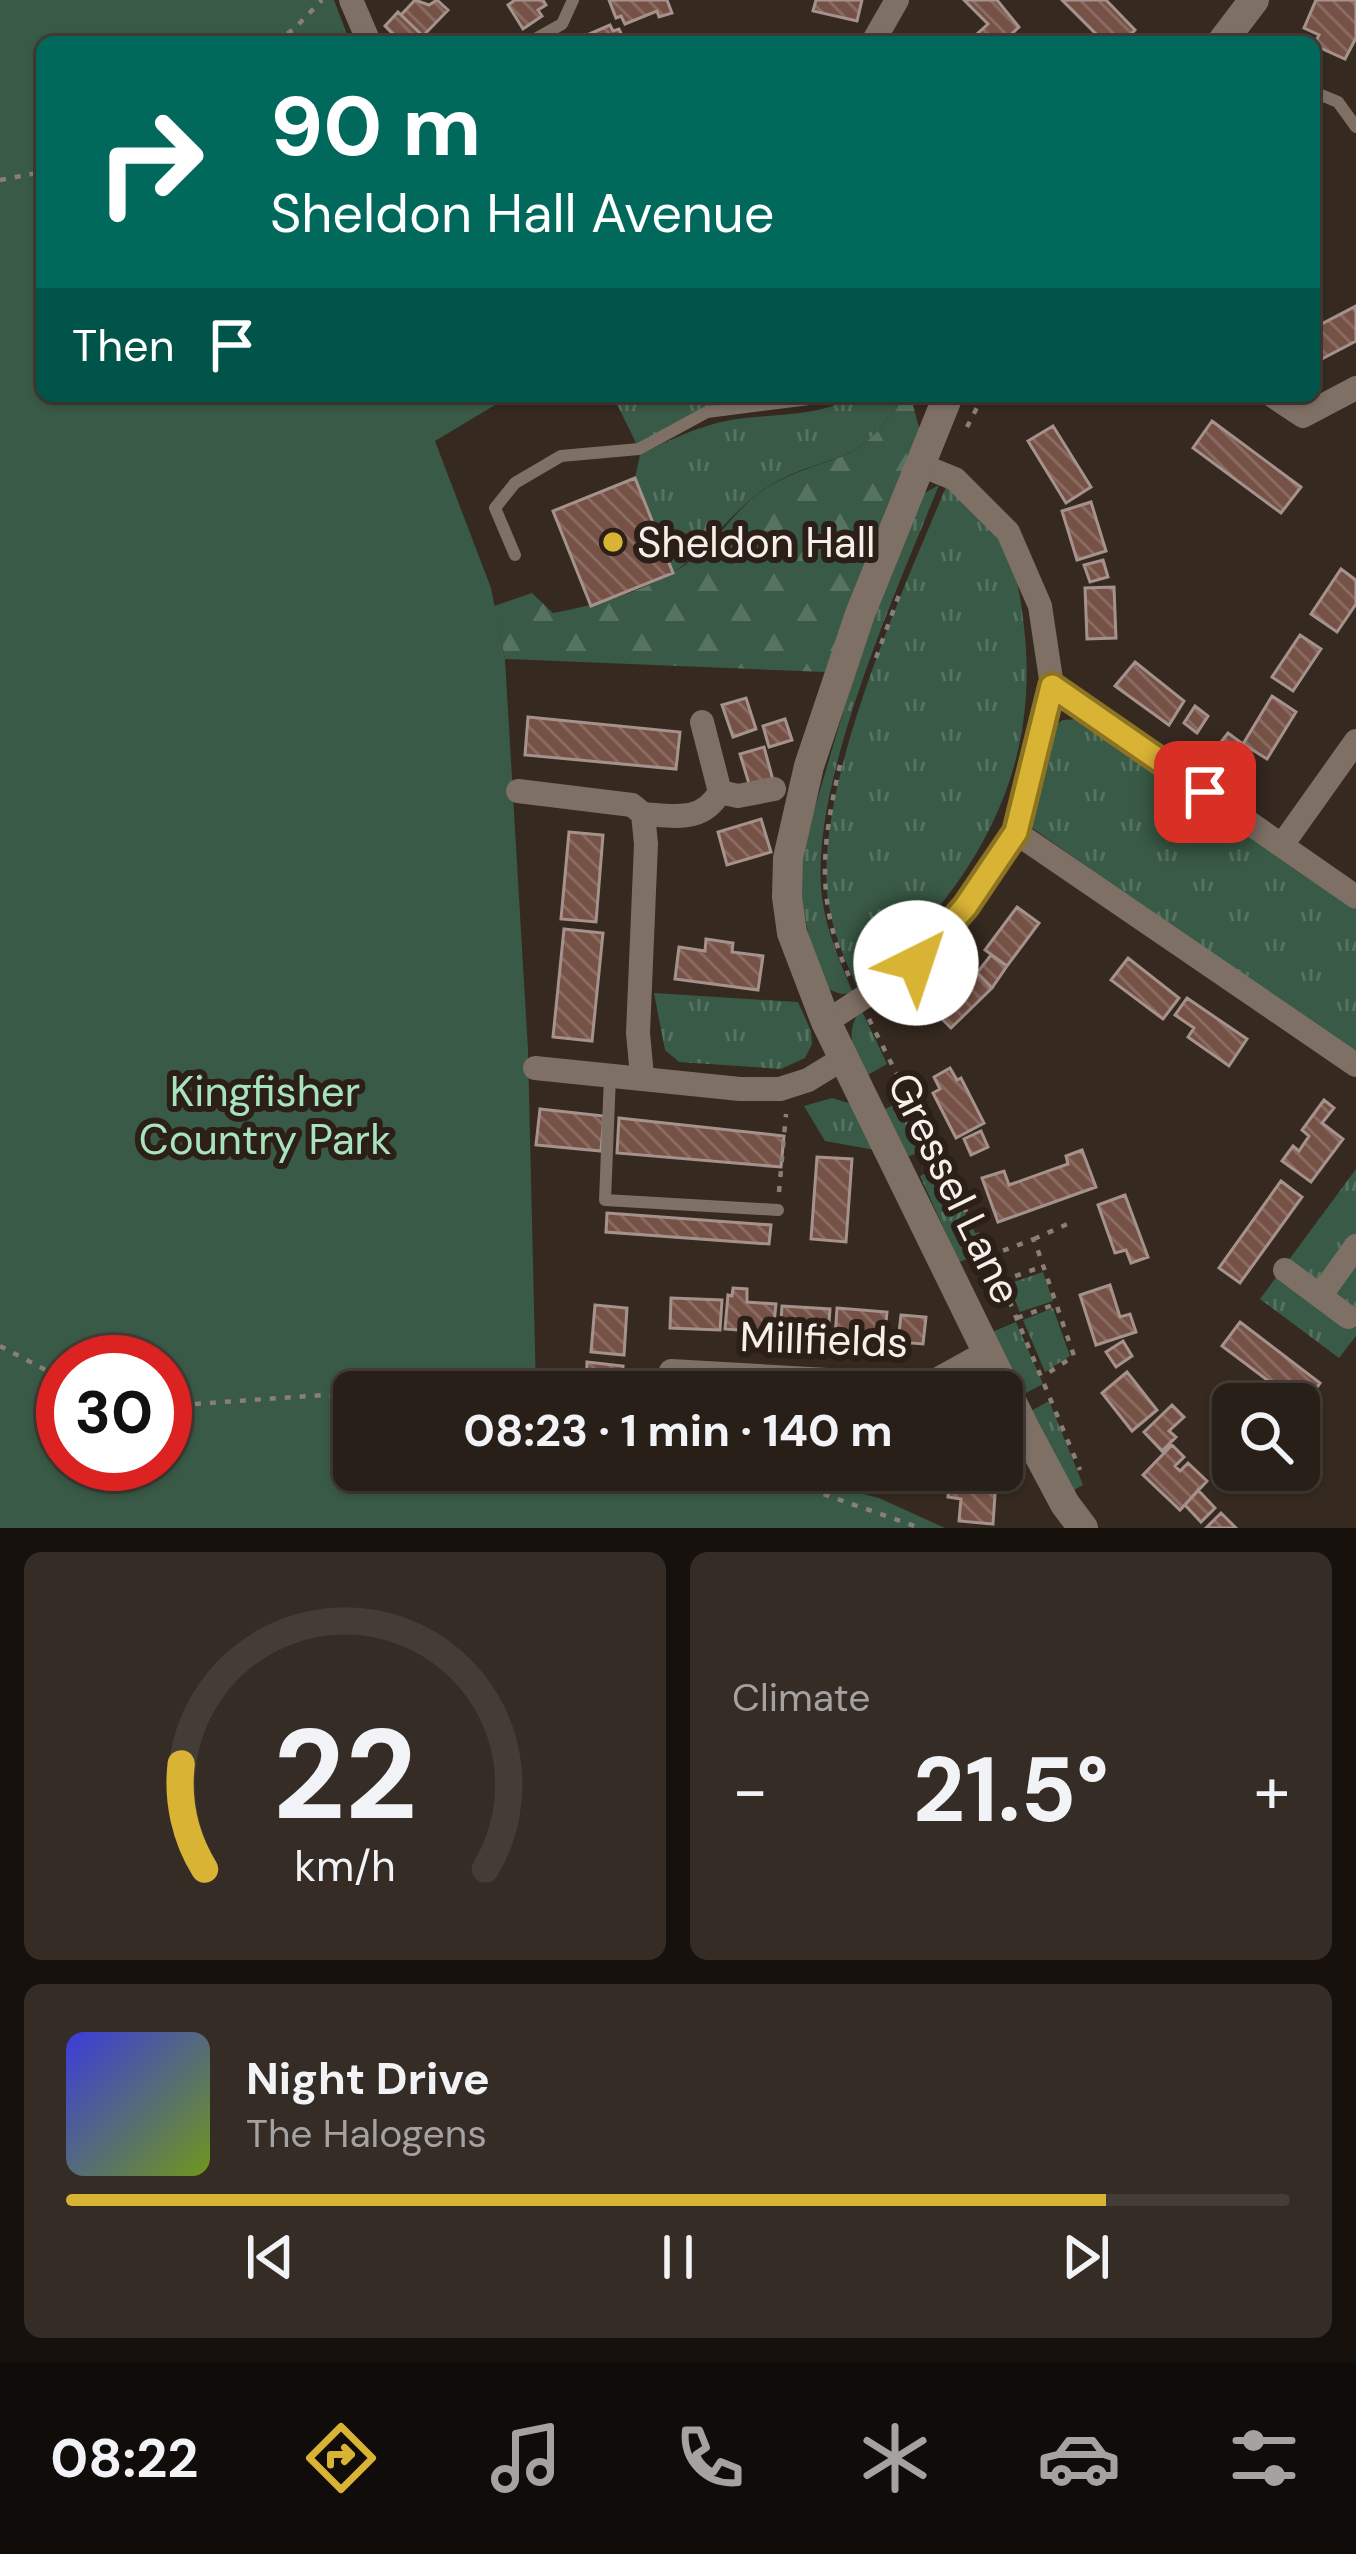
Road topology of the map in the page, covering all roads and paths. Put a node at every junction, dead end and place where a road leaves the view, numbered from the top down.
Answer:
1 (322, 0) edge
2 (351, 0) edge
3 (573, 0) edge
4 (897, 0) edge
5 (1254, 0) edge
6 (282, 36) edge
7 (366, 36) edge
8 (541, 36) edge
9 (876, 36) edge
10 (1230, 36) edge
11 (1320, 94) edge
12 (1356, 128) edge
13 (36, 173) edge
14 (0, 180) edge
15 (1356, 388) edge
16 (786, 402) edge
17 (937, 402) edge
18 (980, 402) edge
19 (1282, 402) edge
20 (967, 429) dead end
21 (918, 464) junction
22 (515, 556) dead end
23 (902, 589) dead end
24 (870, 675) dead end
25 (1052, 686) junction
26 (702, 722) dead end
27 (1356, 741) edge
28 (842, 755) dead end
29 (774, 789) dead end
30 (518, 791) dead end
31 (720, 792) junction
32 (643, 814) junction
33 (1016, 832) junction
34 (1282, 845) junction
35 (1356, 897) edge
36 (860, 1000) junction
37 (826, 1022) junction
38 (844, 1058) junction
39 (1356, 1065) edge
40 (535, 1067) dead end
41 (610, 1075) junction
42 (642, 1076) junction
43 (786, 1110) dead end
44 (778, 1210) joint
45 (1074, 1221) dead end
46 (1034, 1239) junction
47 (1356, 1246) edge
48 (989, 1256) junction
49 (1043, 1266) junction
50 (1285, 1270) dead end
51 (1001, 1281) junction
52 (1321, 1295) junction
53 (1056, 1304) junction
54 (1348, 1317) dead end
55 (1017, 1318) junction
56 (0, 1346) edge
57 (987, 1352) junction
58 (36, 1365) edge
59 (953, 1371) edge
60 (1042, 1377) junction
61 (333, 1396) edge
62 (192, 1404) edge
63 (1082, 1475) dead end
64 (815, 1491) edge
65 (920, 1528) edge
66 (1083, 1528) edge

1 - 6 path
2 - 7 street
3 - 8 lane
4 - 9 street
5 - 10 street
11 - 12 lane
13 - 14 path
15 - 19 street
16 - 22 lane
17 - 21 street, Gressel Lane
18 - 20 path
21 - 25 street
21 - 37 street, Gressel Lane
23 - 24 path
25 - 33 street
25 - 34 street
26 - 31 street
27 - 34 street
28 - 36 path
29 - 31 street
30 - 32 street
31 - 32 street
32 - 42 street
33 - 36 street
33 - 39 street
34 - 35 street
36 - 37 street
36 - 48 path
37 - 38 street, Gressel Lane
38 - 42 street
38 - 57 street, Gressel Lane
40 - 41 street
41 - 42 street
41 - 44 lane
43 - 44 path
45 - 46 path
46 - 48 path
46 - 49 path
47 - 52 street
48 - 51 path
49 - 51 path
49 - 53 path
50 - 52 street
51 - 55 path
52 - 54 street
53 - 55 path
53 - 60 path
55 - 60 path
56 - 58 path
57 - 59 street, Millfields
57 - 66 street, Gressel Lane
60 - 63 path
61 - 62 path
64 - 65 path

